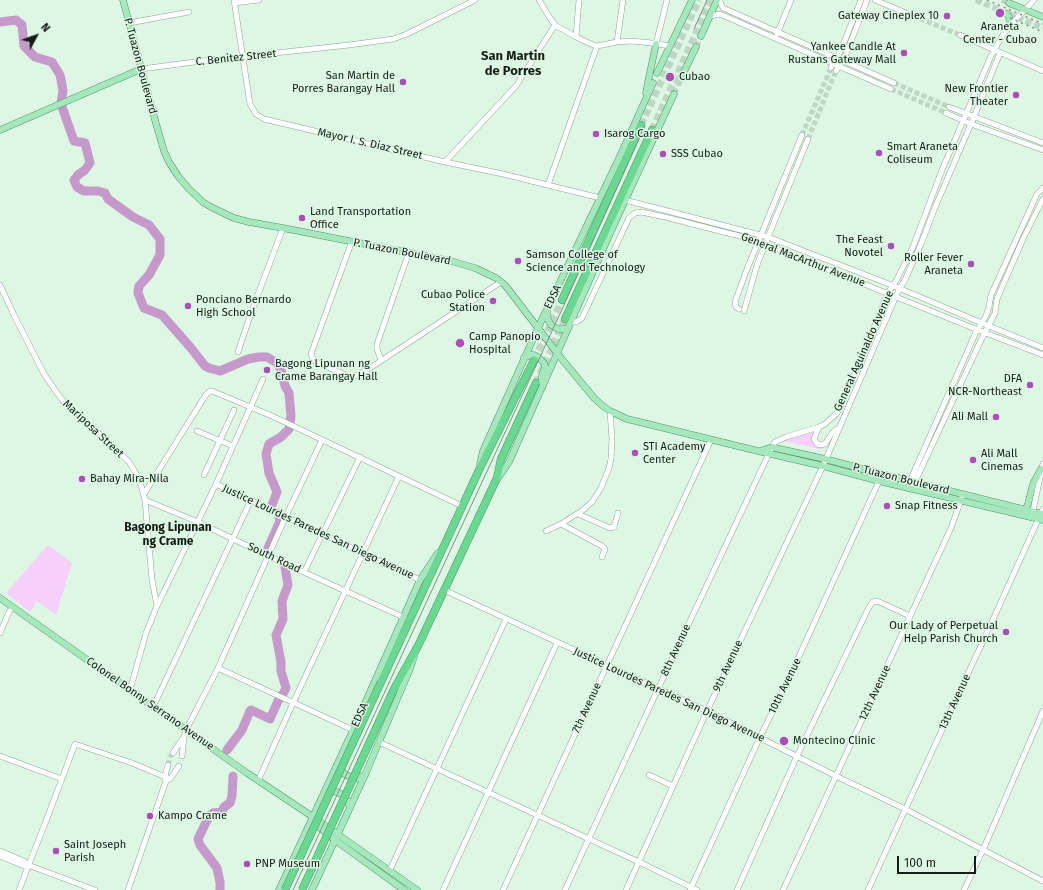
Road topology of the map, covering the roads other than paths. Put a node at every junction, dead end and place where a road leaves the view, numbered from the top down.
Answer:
1 (123, 0) edge
2 (259, 0) edge
3 (475, 0) edge
4 (539, 0) edge
5 (579, 0) edge
6 (623, 0) edge
7 (667, 0) edge
8 (692, 0) edge
9 (718, 0) edge
10 (791, 0) edge
11 (861, 0) edge
12 (867, 0) edge
13 (875, 0) edge
14 (1034, 0) edge
15 (234, 1) edge
16 (1009, 3) dead end
17 (726, 9) junction
18 (1026, 10) junction
19 (190, 12) dead end
20 (906, 13) tunnel mouth
21 (1007, 14) dead end
22 (723, 15) junction
23 (710, 16) junction
24 (1043, 17) edge
25 (129, 23) junction
26 (554, 25) junction
27 (1010, 26) junction
28 (778, 31) junction
29 (960, 35) tunnel mouth
30 (700, 36) tunnel mouth
31 (576, 37) junction
32 (775, 38) junction
33 (617, 42) junction
34 (656, 44) junction
35 (597, 46) junction
36 (670, 46) junction
37 (696, 46) tunnel mouth
38 (994, 50) junction
39 (1000, 53) junction
40 (243, 57) junction
41 (840, 58) junction
42 (140, 62) junction
43 (835, 67) junction
44 (141, 69) junction
45 (1043, 71) edge
46 (135, 72) junction
47 (658, 73) dead end
48 (682, 76) tunnel mouth
49 (653, 82) dead end
50 (894, 83) tunnel mouth
51 (891, 89) tunnel mouth
52 (674, 94) tunnel mouth
53 (646, 97) junction
54 (949, 107) tunnel mouth
55 (946, 114) tunnel mouth
56 (967, 114) junction
57 (974, 117) junction
58 (964, 121) junction
59 (971, 124) junction
60 (641, 125) tunnel mouth
61 (0, 130) edge
62 (652, 130) tunnel mouth
63 (802, 135) tunnel mouth
64 (808, 139) tunnel mouth
65 (1043, 143) edge
66 (1043, 150) edge
67 (445, 162) junction
68 (548, 185) junction
69 (1043, 188) edge
70 (600, 198) junction
71 (1043, 199) edge
72 (625, 200) junction
73 (283, 228) junction
74 (761, 234) junction
75 (768, 237) junction
76 (352, 242) junction
77 (758, 242) junction
78 (766, 244) junction
79 (409, 252) junction
80 (501, 282) junction
81 (0, 285) edge
82 (893, 286) junction
83 (899, 289) junction
84 (888, 293) junction
85 (896, 296) junction
86 (562, 300) tunnel mouth
87 (547, 309) junction
88 (982, 323) junction
89 (568, 324) junction
90 (989, 326) junction
91 (538, 328) junction
92 (978, 330) junction
93 (985, 332) junction
94 (1043, 348) edge
95 (238, 352) dead end
96 (557, 353) junction
97 (1043, 355) edge
98 (524, 358) junction
99 (381, 360) junction
100 (534, 360) tunnel mouth
101 (565, 363) junction
102 (551, 366) junction
103 (263, 379) dead end
104 (539, 384) junction
105 (250, 407) junction
106 (234, 410) dead end
107 (610, 411) junction
108 (840, 425) junction
109 (819, 427) junction
110 (197, 431) dead end
111 (322, 440) junction
112 (711, 440) junction
113 (220, 441) junction
114 (233, 446) junction
115 (772, 447) junction
116 (758, 451) junction
117 (768, 453) junction
118 (360, 457) junction
119 (825, 459) junction
120 (822, 466) junction
121 (1042, 467) edge
122 (479, 470) junction
123 (204, 475) dead end
124 (399, 476) junction
125 (879, 481) junction
126 (1039, 483) junction
127 (216, 484) junction
128 (912, 485) junction
129 (1043, 488) edge
130 (144, 494) junction
131 (962, 498) junction
132 (145, 500) junction
133 (251, 500) junction
134 (462, 506) junction
135 (1025, 510) junction
136 (618, 513) dead end
137 (578, 514) junction
138 (1039, 515) edge
139 (286, 516) junction
140 (198, 522) junction
141 (561, 524) junction
142 (546, 531) dead end
143 (323, 534) junction
144 (233, 539) junction
145 (445, 543) junction
146 (363, 553) junction
147 (268, 556) junction
148 (602, 557) dead end
149 (304, 572) junction
150 (420, 580) junction
151 (444, 590) junction
152 (346, 591) junction
153 (0, 598) edge
154 (157, 606) junction
155 (13, 607) junction
156 (910, 616) junction
157 (403, 617) junction
158 (506, 619) junction
159 (0, 633) edge
160 (557, 643) junction
161 (418, 646) junction
162 (606, 666) junction
163 (218, 668) junction
164 (658, 689) junction
165 (130, 690) junction
166 (293, 703) junction
167 (153, 707) junction
168 (707, 711) junction
169 (1043, 711) edge
170 (186, 730) junction
171 (353, 730) junction
172 (184, 737) junction
173 (760, 737) junction
174 (379, 742) junction
175 (173, 753) tunnel mouth
176 (0, 756) edge
177 (182, 756) dead end
178 (797, 756) junction
179 (339, 761) junction
180 (168, 765) tunnel mouth
181 (179, 766) dead end
182 (437, 769) junction
183 (365, 775) junction
184 (649, 775) dead end
185 (836, 776) junction
186 (62, 779) junction
187 (167, 779) junction
188 (258, 780) junction
189 (673, 786) junction
190 (488, 792) junction
191 (323, 796) junction
192 (350, 808) junction
193 (905, 809) junction
194 (538, 816) junction
195 (312, 818) junction
196 (338, 834) junction
197 (589, 839) junction
198 (335, 840) junction
199 (344, 847) junction
200 (984, 850) junction
201 (0, 851) edge
202 (329, 854) junction
203 (0, 856) edge
204 (639, 862) junction
205 (28, 865) junction
206 (391, 868) junction
207 (1043, 881) edge
208 (693, 889) edge
209 (19, 890) edge
210 (95, 890) edge
211 (128, 890) edge
212 (279, 890) edge
213 (285, 890) edge
214 (302, 890) edge
215 (312, 890) edge
216 (404, 890) edge
217 (417, 890) edge
218 (443, 890) edge
219 (503, 890) edge
220 (565, 890) edge
221 (626, 890) edge
222 (737, 890) edge
223 (783, 890) edge
224 (868, 890) edge
225 (964, 890) edge

1 - 25 main road, P. Tuazon Boulevard
2 - 15 street
3 - 40 street, C. Benitez Street
4 - 26 street
5 - 31 street
6 - 33 street
7 - 34 street
8 - 36 main road
9 - 17 street
9 - 23 main road
10 - 28 street
11 - 41 street
12 - 41 street
13 - 20 street
14 - 18 street, General Aguinaldo Avenue
15 - 40 street, Mayor I. S. Diaz Street
16 - 18 main road
17 - 22 street
17 - 28 street
18 - 24 main road
18 - 27 street, General Aguinaldo Avenue
19 - 25 street
21 - 27 main road
22 - 23 street
22 - 32 street
23 - 30 main road
25 - 42 main road, P. Tuazon Boulevard
26 - 31 street
26 - 67 street
27 - 38 street, General Aguinaldo Avenue
28 - 32 street
28 - 41 street
29 - 38 street
31 - 35 street
32 - 43 street
33 - 34 street
33 - 35 street
34 - 36 street
34 - 53 main road
35 - 68 street
36 - 47 main road
37 - 48 main road
38 - 39 street
38 - 56 street, General Aguinaldo Avenue
39 - 45 street
39 - 57 street, General Aguinaldo Avenue
40 - 44 street, C. Benitez Street
40 - 67 street, Mayor I. S. Diaz Street
41 - 43 street
41 - 50 street
42 - 44 main road, P. Tuazon Boulevard
42 - 46 main road
43 - 51 street
44 - 46 main road, C. Benitez Street
44 - 73 main road, P. Tuazon Boulevard
46 - 61 main road, C. Benitez Street
49 - 53 main road, EDSA
52 - 72 main road, EDSA
53 - 70 main road, EDSA
54 - 56 street
55 - 58 street
56 - 57 street
56 - 58 street, General Aguinaldo Avenue
57 - 59 street, General Aguinaldo Avenue
57 - 65 street
58 - 59 street
58 - 82 street, General Aguinaldo Avenue
59 - 66 street
59 - 83 street, General Aguinaldo Avenue
60 - 86 highway, EDSA
62 - 89 highway, EDSA
63 - 74 street
64 - 75 street
67 - 68 street, Mayor I. S. Diaz Street
68 - 70 street, Mayor I. S. Diaz Street
69 - 88 street
70 - 87 main road, EDSA
71 - 90 street
72 - 74 street, General MacArthur Avenue
72 - 89 main road, EDSA
73 - 76 main road, P. Tuazon Boulevard
73 - 95 street
74 - 75 street, General MacArthur Avenue
74 - 77 street
75 - 78 street
75 - 82 street, General MacArthur Avenue
76 - 79 main road, P. Tuazon Boulevard
76 - 99 street
77 - 78 street, General MacArthur Avenue
77 - 78 street
77 - 89 street, General MacArthur Avenue
78 - 84 street, General MacArthur Avenue
79 - 80 main road, P. Tuazon Boulevard
79 - 99 street
80 - 91 main road, P. Tuazon Boulevard
80 - 99 street
81 - 130 street, Mariposa Street
82 - 83 street, General MacArthur Avenue
82 - 84 street, General Aguinaldo Avenue
83 - 85 street, General Aguinaldo Avenue
83 - 88 street, General MacArthur Avenue
84 - 85 street, General MacArthur Avenue
84 - 109 street, General Aguinaldo Avenue
85 - 92 street, General MacArthur Avenue
85 - 108 street, General Aguinaldo Avenue
87 - 89 main road
87 - 91 main road, EDSA
88 - 90 street, General MacArthur Avenue
88 - 92 street
89 - 96 main road, EDSA
90 - 93 street
90 - 94 street, General MacArthur Avenue
91 - 96 main road, P. Tuazon Boulevard
91 - 98 main road, EDSA
92 - 93 street, General MacArthur Avenue
92 - 128 street
93 - 97 street, General MacArthur Avenue
93 - 128 street
96 - 101 main road, P. Tuazon Boulevard
96 - 102 main road, EDSA
98 - 104 main road
98 - 122 main road, EDSA
100 - 122 highway, EDSA
101 - 102 main road
101 - 107 main road, P. Tuazon Boulevard
102 - 104 main road, EDSA
103 - 105 street
104 - 151 highway, EDSA
105 - 111 street
105 - 114 street
105 - 130 street
106 - 113 street
107 - 112 main road, P. Tuazon Boulevard
107 - 137 street
108 - 109 street
108 - 119 street, General Aguinaldo Avenue
109 - 115 street, General Aguinaldo Avenue
110 - 113 street
111 - 118 street
111 - 139 street
112 - 116 main road, P. Tuazon Boulevard
112 - 162 street, 7th Avenue
113 - 114 street
113 - 123 street
114 - 127 street
115 - 116 main road, P. Tuazon Boulevard
115 - 117 street, General Aguinaldo Avenue
115 - 119 main road, P. Tuazon Boulevard
116 - 117 main road, P. Tuazon Boulevard
117 - 120 main road, P. Tuazon Boulevard
117 - 164 street, 8th Avenue
118 - 124 street
118 - 143 street
119 - 120 street, General Aguinaldo Avenue
119 - 128 main road, P. Tuazon Boulevard
120 - 125 main road, P. Tuazon Boulevard
120 - 168 street, 9th Avenue
121 - 126 street, 13th Avenue
121 - 135 main road
122 - 134 highway, EDSA
124 - 134 street
124 - 146 street
125 - 128 main road, P. Tuazon Boulevard
125 - 173 street, 10th Avenue
126 - 129 street
126 - 138 street, 13th Avenue
127 - 133 street, Justice Lourdes Paredes San Diego Avenue
127 - 140 street
128 - 131 main road, P. Tuazon Boulevard
130 - 132 street, Mariposa Street
131 - 135 main road, P. Tuazon Boulevard
131 - 138 main road, P. Tuazon Boulevard
131 - 156 street, 12th Avenue
132 - 140 street, South Road
132 - 154 street, Mariposa Street
133 - 139 street, Justice Lourdes Paredes San Diego Avenue
133 - 144 street
134 - 145 highway, EDSA
135 - 138 main road, P. Tuazon Boulevard
136 - 137 street
137 - 141 street
138 - 193 street, 13th Avenue
139 - 143 street, Justice Lourdes Paredes San Diego Avenue
139 - 147 street
140 - 144 street, South Road
140 - 154 street
141 - 142 street
141 - 148 street
143 - 146 street, Justice Lourdes Paredes San Diego Avenue
143 - 149 street
144 - 147 street, South Road
144 - 167 street
145 - 150 main road, EDSA
145 - 213 highway, EDSA, bridge
146 - 150 street, Justice Lourdes Paredes San Diego Avenue
146 - 152 street
147 - 149 street, South Road
147 - 163 street
149 - 152 street, South Road
150 - 157 main road, EDSA
151 - 158 street, Justice Lourdes Paredes San Diego Avenue
151 - 161 highway, EDSA
152 - 157 street, South Road
152 - 166 street
153 - 155 main road, Colonel Bonny Serrano Avenue
154 - 165 street
155 - 159 street
155 - 165 main road, Colonel Bonny Serrano Avenue
156 - 178 street
156 - 185 street, 12th Avenue
157 - 171 main road, EDSA
158 - 160 street, Justice Lourdes Paredes San Diego Avenue
158 - 182 street
160 - 162 street, Justice Lourdes Paredes San Diego Avenue
160 - 190 street
161 - 174 main road, EDSA
161 - 214 highway, EDSA, bridge
162 - 164 street, Justice Lourdes Paredes San Diego Avenue
162 - 194 street, 7th Avenue
163 - 166 street
163 - 170 street
164 - 168 street, Justice Lourdes Paredes San Diego Avenue
164 - 197 street, 8th Avenue
165 - 167 main road, Colonel Bonny Serrano Avenue
166 - 171 street
166 - 188 street
167 - 170 main road, Colonel Bonny Serrano Avenue
168 - 173 street, Justice Lourdes Paredes San Diego Avenue
168 - 189 street, 9th Avenue
169 - 200 street
170 - 172 street
170 - 188 main road, Colonel Bonny Serrano Avenue
171 - 179 main road, EDSA
172 - 175 street
172 - 177 street
173 - 178 street, Justice Lourdes Paredes San Diego Avenue
173 - 208 street, 10th Avenue
174 - 182 street
174 - 183 main road, EDSA
176 - 186 street
178 - 185 street, Justice Lourdes Paredes San Diego Avenue
178 - 222 street
179 - 183 main road
179 - 191 main road, EDSA
180 - 187 street
181 - 187 street
182 - 190 street
182 - 206 street
183 - 192 main road, EDSA
184 - 189 street
185 - 193 street, Justice Lourdes Paredes San Diego Avenue
185 - 223 street, 12th Avenue
186 - 187 street
186 - 205 street
187 - 211 street
188 - 195 main road, Colonel Bonny Serrano Avenue
189 - 204 street, 9th Avenue
190 - 194 street
190 - 218 street
191 - 192 main road
191 - 195 main road, EDSA
192 - 196 main road, EDSA
193 - 200 street, Justice Lourdes Paredes San Diego Avenue
193 - 224 street, 13th Avenue
194 - 197 street
194 - 219 street, 7th Avenue
195 - 196 main road, Colonel Bonny Serrano Avenue
195 - 198 main road, Colonel Bonny Serrano Avenue
195 - 212 main road, EDSA
196 - 198 main road, EDSA
196 - 206 main road, Colonel Bonny Serrano Avenue
197 - 204 street
197 - 220 street, 8th Avenue
198 - 199 main road, Colonel Bonny Serrano Avenue
198 - 202 main road, EDSA
199 - 202 main road
199 - 216 main road, Colonel Bonny Serrano Avenue
200 - 207 street, Justice Lourdes Paredes San Diego Avenue
200 - 225 street
201 - 205 street
202 - 215 main road, EDSA
203 - 205 street
204 - 208 street
204 - 221 street, 9th Avenue
205 - 209 street
205 - 210 street
206 - 217 main road, Colonel Bonny Serrano Avenue

